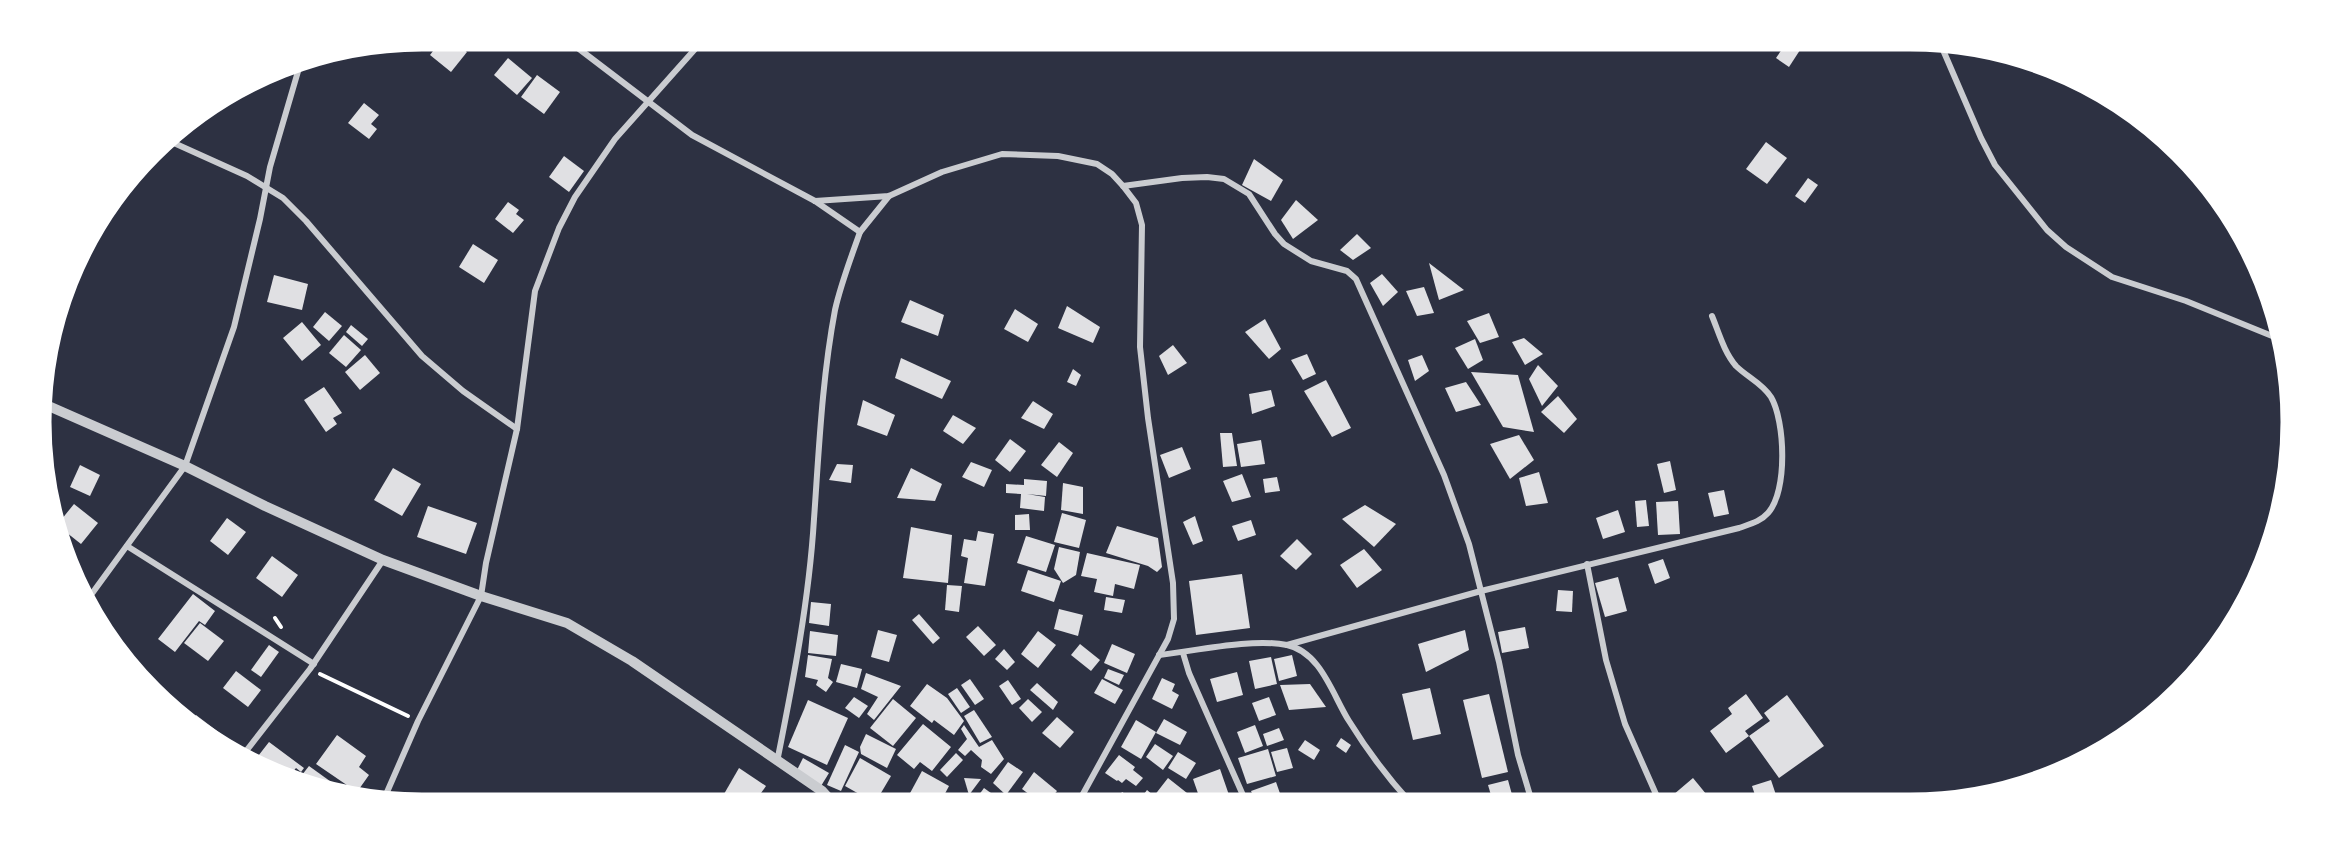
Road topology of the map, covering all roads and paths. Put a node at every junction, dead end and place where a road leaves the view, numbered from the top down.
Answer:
1 (580, 50) edge
2 (694, 50) edge
3 (1944, 51) edge
4 (298, 70) edge
5 (647, 103) junction
6 (175, 143) edge
7 (1123, 186) junction
8 (267, 187) junction
9 (889, 196) junction
10 (815, 201) junction
11 (860, 232) junction
12 (1712, 316) dead end
13 (2271, 336) edge
14 (50, 407) edge
15 (517, 429) junction
16 (185, 466) junction
17 (127, 546) junction
18 (383, 560) junction
19 (1587, 564) junction
20 (1481, 591) junction
21 (92, 594) edge
22 (482, 596) junction
23 (275, 618) dead end
24 (287, 635) dead end
25 (1287, 645) junction
26 (1183, 652) junction
27 (1159, 656) junction
28 (312, 666) junction
29 (418, 722) junction
30 (247, 750) edge
31 (777, 762) junction
32 (387, 792) edge
33 (825, 794) edge
34 (1083, 794) edge
35 (1242, 794) edge
36 (1403, 794) edge
37 (1530, 794) edge
38 (1656, 794) edge

1 - 5 street
2 - 5 street
3 - 13 street
4 - 8 street
5 - 10 street
5 - 15 street
6 - 8 street
7 - 9 street
7 - 20 street
7 - 27 street
8 - 15 street
8 - 16 street
9 - 10 street
9 - 11 street
10 - 11 street
11 - 31 street
12 - 19 street
14 - 16 street
15 - 22 street
16 - 17 street
16 - 18 street
17 - 21 street
17 - 28 street
18 - 22 street
18 - 28 street
19 - 20 street
19 - 38 street
20 - 25 street
20 - 37 street
22 - 29 street
22 - 31 street
23 - 24 path
25 - 26 street
25 - 36 street
26 - 27 street
26 - 35 street
27 - 34 street
28 - 29 path
28 - 30 street
29 - 32 street
31 - 33 street

